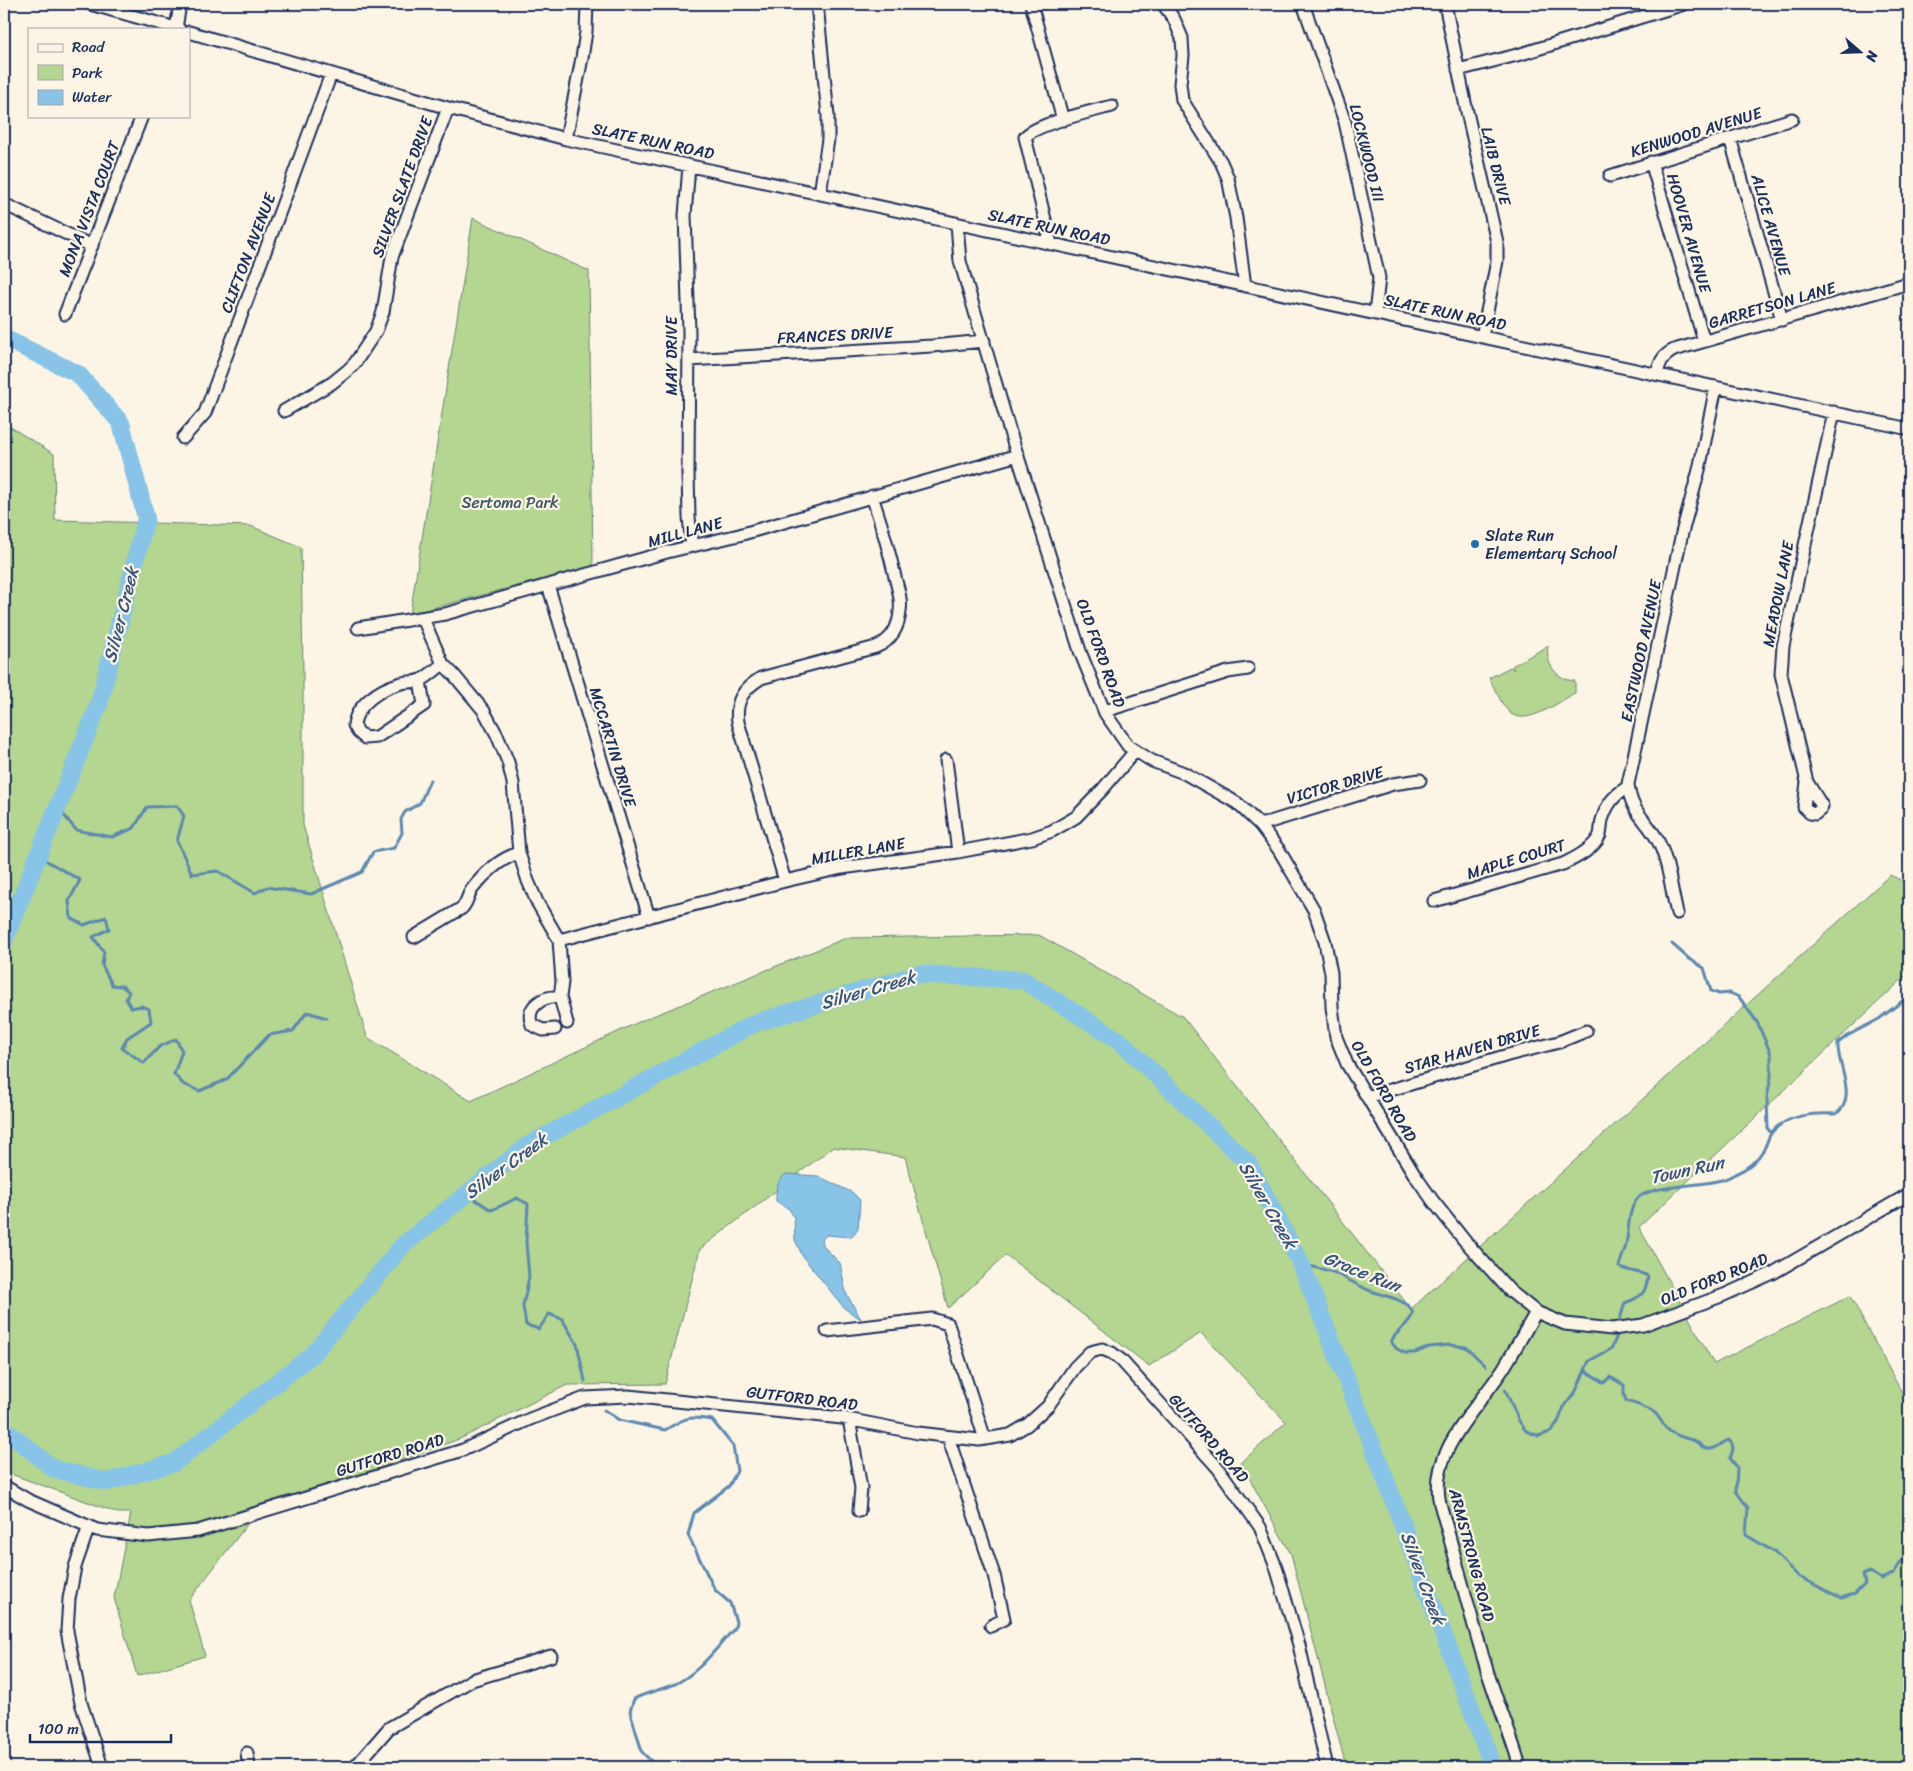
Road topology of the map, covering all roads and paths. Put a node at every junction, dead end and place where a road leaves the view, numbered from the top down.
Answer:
1 (90, 4) edge
2 (180, 4) edge
3 (588, 4) edge
4 (817, 4) edge
5 (1031, 4) edge
6 (1163, 4) edge
7 (1303, 4) edge
8 (1445, 4) edge
9 (1684, 4) edge
10 (177, 28) edge
11 (190, 32) edge
12 (1458, 70) junction
13 (331, 74) junction
14 (1112, 106) dead end
15 (448, 108) junction
16 (141, 118) edge
17 (1792, 119) dead end
18 (1063, 120) junction
19 (1730, 138) junction
20 (566, 139) junction
21 (1651, 162) junction
22 (689, 166) junction
23 (1610, 176) dead end
24 (820, 194) junction
25 (4, 204) edge
26 (957, 224) junction
27 (1051, 244) junction
28 (92, 246) junction
29 (1909, 283) edge
30 (1245, 286) junction
31 (65, 314) dead end
32 (1375, 314) junction
33 (1782, 320) junction
34 (1482, 337) junction
35 (984, 341) junction
36 (1704, 341) junction
37 (689, 360) junction
38 (1658, 374) junction
39 (1716, 387) junction
40 (284, 411) dead end
41 (1834, 412) junction
42 (1909, 429) edge
43 (183, 438) dead end
44 (1018, 455) junction
45 (872, 496) junction
46 (692, 546) junction
47 (548, 585) junction
48 (423, 619) junction
49 (358, 628) dead end
50 (443, 664) junction
51 (1248, 669) dead end
52 (420, 681) junction
53 (1104, 711) junction
54 (1135, 751) junction
55 (946, 760) dead end
56 (1420, 780) dead end
57 (1807, 782) dead end
58 (1628, 787) junction
59 (1260, 825) junction
60 (958, 852) junction
61 (518, 853) junction
62 (785, 881) junction
63 (1434, 901) dead end
64 (1677, 913) dead end
65 (648, 918) junction
66 (414, 936) dead end
67 (559, 940) junction
68 (560, 997) junction
69 (567, 1023) dead end
70 (555, 1029) dead end
71 (1586, 1031) dead end
72 (1367, 1098) junction
73 (1909, 1194) edge
74 (1536, 1312) junction
75 (827, 1331) dead end
76 (849, 1419) junction
77 (948, 1436) junction
78 (985, 1439) junction
79 (4, 1486) edge
80 (859, 1511) dead end
81 (89, 1526) junction
82 (990, 1626) dead end
83 (551, 1656) dead end
84 (247, 1752) dead end
85 (102, 1767) edge
86 (249, 1767) edge
87 (355, 1767) edge
88 (1327, 1767) edge
89 (1520, 1767) edge

1 - 10 street
2 - 10 street
3 - 20 street
4 - 24 street
5 - 18 street
6 - 30 street
7 - 32 street, LOCKWOOD III
8 - 12 street, LAIB DRIVE
9 - 12 street
11 - 13 street, SLATE RUN ROAD
12 - 34 street, LAIB DRIVE
13 - 15 street, SLATE RUN ROAD
13 - 43 street, CLIFTON AVENUE
14 - 18 street
15 - 20 street, SLATE RUN ROAD
15 - 40 street, SILVER SLATE DRIVE
16 - 28 street, MONA VISTA COURT
17 - 19 street, KENWOOD AVENUE
18 - 27 street
19 - 21 street, KENWOOD AVENUE
19 - 33 street, ALICE AVENUE
20 - 22 street, SLATE RUN ROAD
21 - 23 street, KENWOOD AVENUE
21 - 36 street, HOOVER AVENUE
22 - 24 street, SLATE RUN ROAD
22 - 37 street, MAY DRIVE
24 - 26 street, SLATE RUN ROAD
25 - 28 street
26 - 27 street, SLATE RUN ROAD
26 - 35 street, OLD FORD ROAD
27 - 30 street, SLATE RUN ROAD
28 - 31 street, MONA VISTA COURT
29 - 33 street, GARRETSON LANE
30 - 32 street, SLATE RUN ROAD
32 - 34 street, SLATE RUN ROAD
33 - 36 street, GARRETSON LANE
34 - 38 street, SLATE RUN ROAD
35 - 37 street, FRANCES DRIVE
35 - 44 street, OLD FORD ROAD
36 - 38 street, GARRETSON LANE
37 - 46 street, MAY DRIVE
38 - 39 street, SLATE RUN ROAD
39 - 41 street, SLATE RUN ROAD
39 - 58 street, EASTWOOD AVENUE
41 - 42 street, SLATE RUN ROAD
41 - 57 street, MEADOW LANE
44 - 45 street, MILL LANE
44 - 53 street, OLD FORD ROAD
45 - 46 street, MILL LANE
45 - 62 street
46 - 47 street, MILL LANE
47 - 48 street, MILL LANE
47 - 65 street, MCCARTIN DRIVE
48 - 49 street, MILL LANE
48 - 50 street
50 - 52 street
50 - 61 street
51 - 53 street
52 - 52 street
53 - 54 street, OLD FORD ROAD
54 - 59 street, OLD FORD ROAD
54 - 60 street, MILLER LANE
55 - 60 street
56 - 59 street, VICTOR DRIVE
58 - 63 street, MAPLE COURT
58 - 64 street, EASTWOOD AVENUE
59 - 72 street, OLD FORD ROAD
60 - 62 street, MILLER LANE
61 - 66 street
61 - 67 street
62 - 65 street, MILLER LANE
65 - 67 street, MILLER LANE
67 - 68 street
68 - 69 street
68 - 70 street
71 - 72 street, STAR HAVEN DRIVE
72 - 74 street, OLD FORD ROAD
73 - 74 street, OLD FORD ROAD
74 - 89 street, ARMSTRONG ROAD
75 - 78 street
76 - 77 street, GUTFORD ROAD
76 - 80 street
76 - 81 street, GUTFORD ROAD
77 - 78 street, GUTFORD ROAD
77 - 82 street
78 - 88 street, GUTFORD ROAD
79 - 81 street, GUTFORD ROAD
81 - 85 street
83 - 87 street
84 - 86 street

